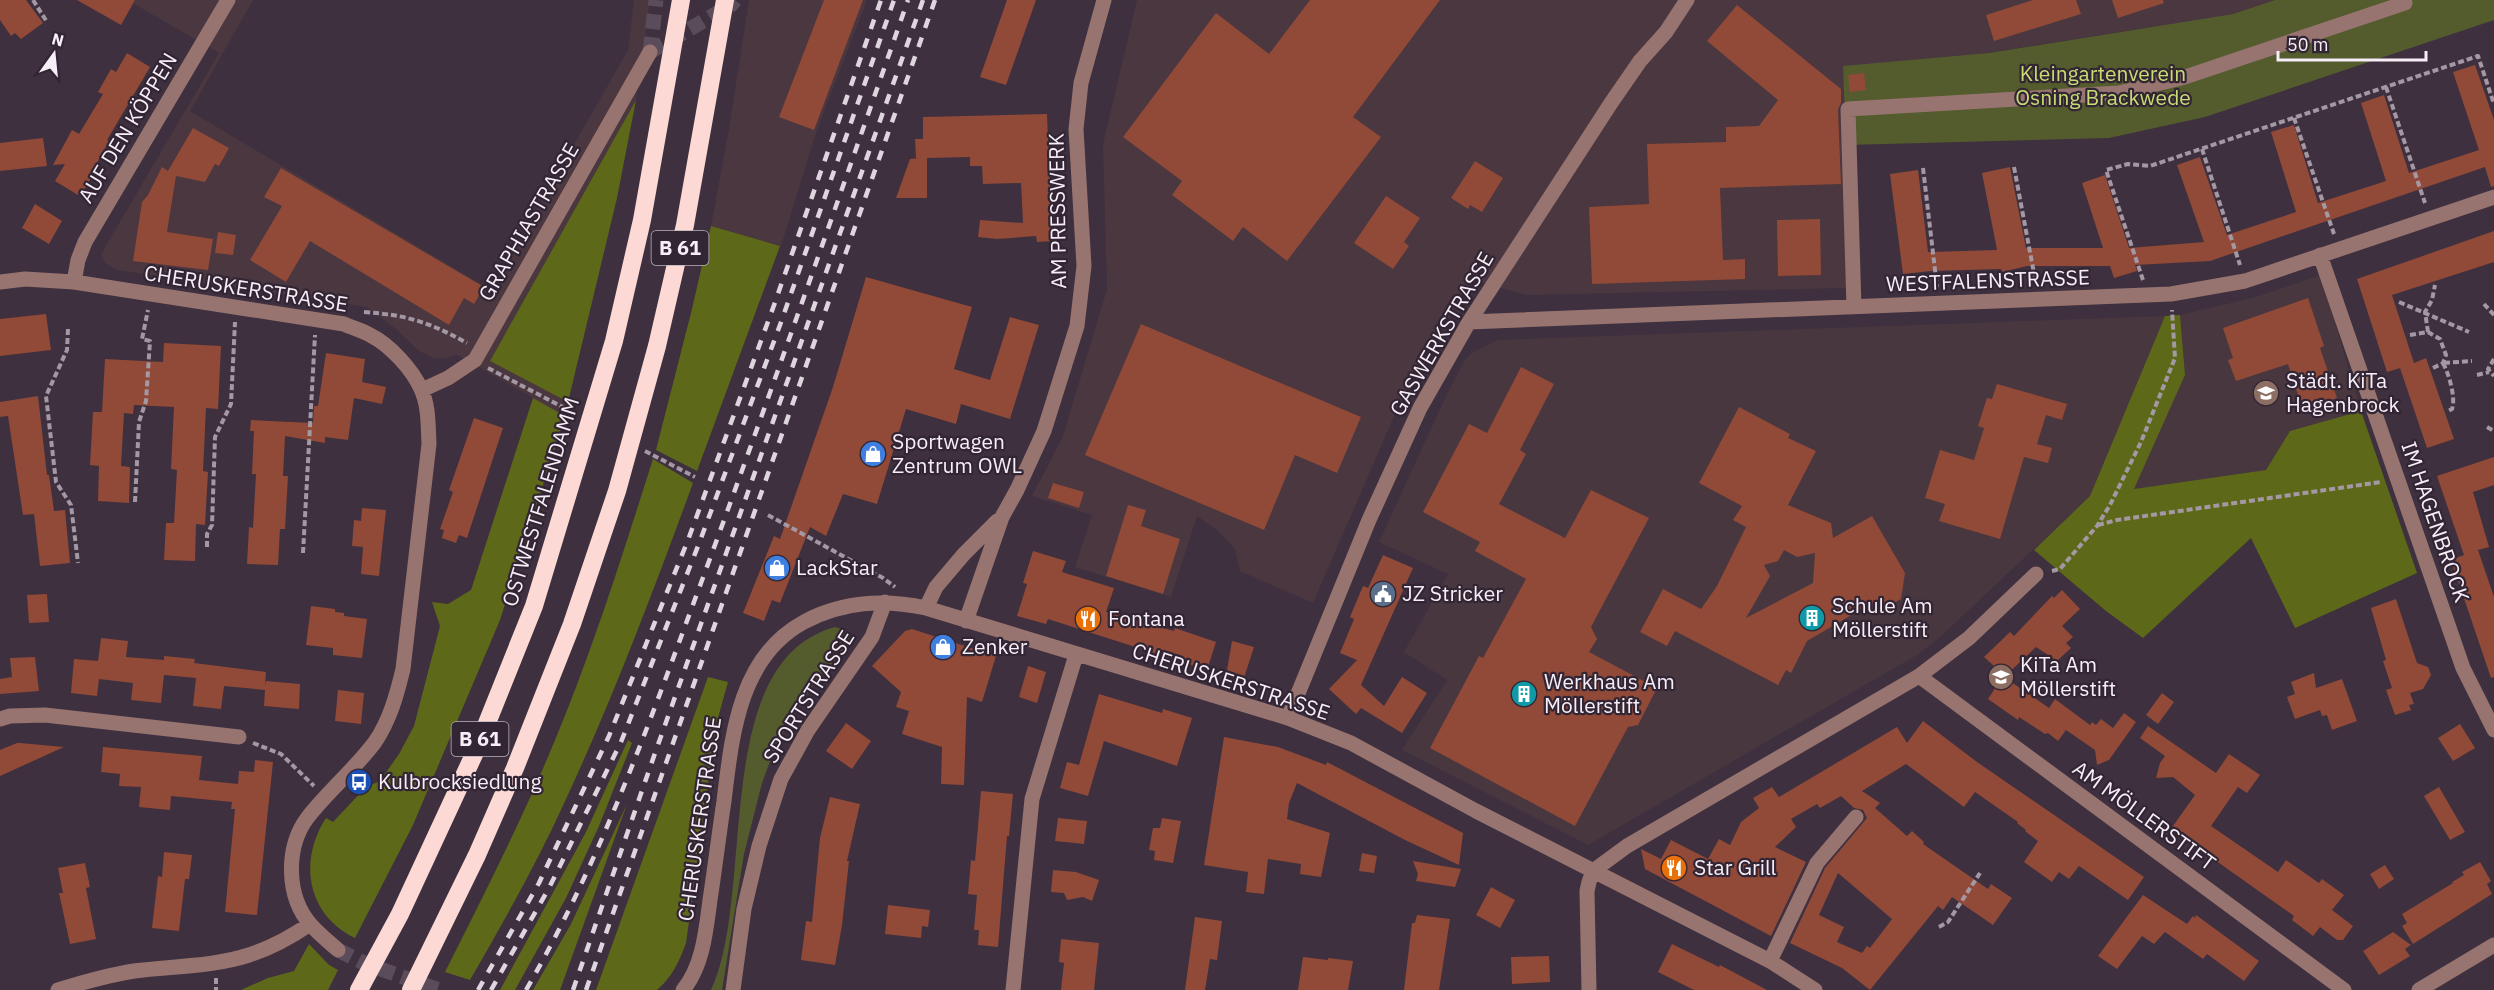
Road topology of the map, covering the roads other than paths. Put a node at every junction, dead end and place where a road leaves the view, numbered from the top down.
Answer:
1 (228, 0) edge
2 (681, 0) edge
3 (725, 0) edge
4 (1104, 0) edge
5 (1687, 0) edge
6 (2405, 3) dead end
7 (650, 52) dead end
8 (2494, 197) edge
9 (2320, 255) junction
10 (0, 282) edge
11 (75, 282) junction
12 (1854, 307) junction
13 (1469, 322) junction
14 (422, 390) junction
15 (1002, 517) junction
16 (2036, 574) road end
17 (885, 602) junction
18 (927, 609) junction
19 (966, 621) junction
20 (1076, 656) junction
21 (1919, 676) junction
22 (1288, 718) junction
23 (0, 719) edge
24 (2494, 730) edge
25 (239, 737) road end
26 (1856, 817) dead end
27 (1593, 871) junction
28 (310, 924) junction
29 (2494, 945) edge
30 (338, 950) tunnel mouth
31 (1770, 961) junction
32 (58, 990) edge
33 (359, 990) edge
34 (411, 990) edge
35 (683, 990) edge
36 (733, 990) edge
37 (1013, 990) edge
38 (1589, 990) edge
39 (1815, 990) edge
40 (2344, 990) edge
41 (2419, 990) edge

1 - 11 street, AUF DEN KÖPPEN
2 - 33 highway, OSTWESTFALENDAMM / B 61
3 - 34 highway, B 61
4 - 15 street, AM PRESSWERK
5 - 13 street, GASWERKSTRASSE
6 - 12 street
7 - 14 street, GRAPHIASTRASSE
8 - 9 street, WESTFALENSTRASSE
9 - 12 street, WESTFALENSTRASSE
9 - 24 street, IM HAGENBROCK
10 - 11 street, CHERUSKERSTRASSE
11 - 14 street, CHERUSKERSTRASSE
12 - 13 street, WESTFALENSTRASSE
13 - 22 street, GASWERKSTRASSE
14 - 28 street, CHERUSKERSTRASSE
15 - 18 street, AM PRESSWERK
15 - 19 street, AM PRESSWERK
16 - 21 street
17 - 18 street, CHERUSKERSTRASSE
17 - 35 street, CHERUSKERSTRASSE
17 - 36 street, SPORTSTRASSE
18 - 19 street, CHERUSKERSTRASSE
19 - 20 street, CHERUSKERSTRASSE
20 - 22 street, CHERUSKERSTRASSE
20 - 37 street
21 - 27 street
21 - 40 street, AM MÖLLERSTIFT
22 - 27 street, CHERUSKERSTRASSE
23 - 25 street
26 - 31 street
27 - 31 street, CHERUSKERSTRASSE
27 - 38 street
28 - 30 street, CHERUSKERSTRASSE
28 - 32 street
29 - 41 street
31 - 39 street, CHERUSKERSTRASSE

